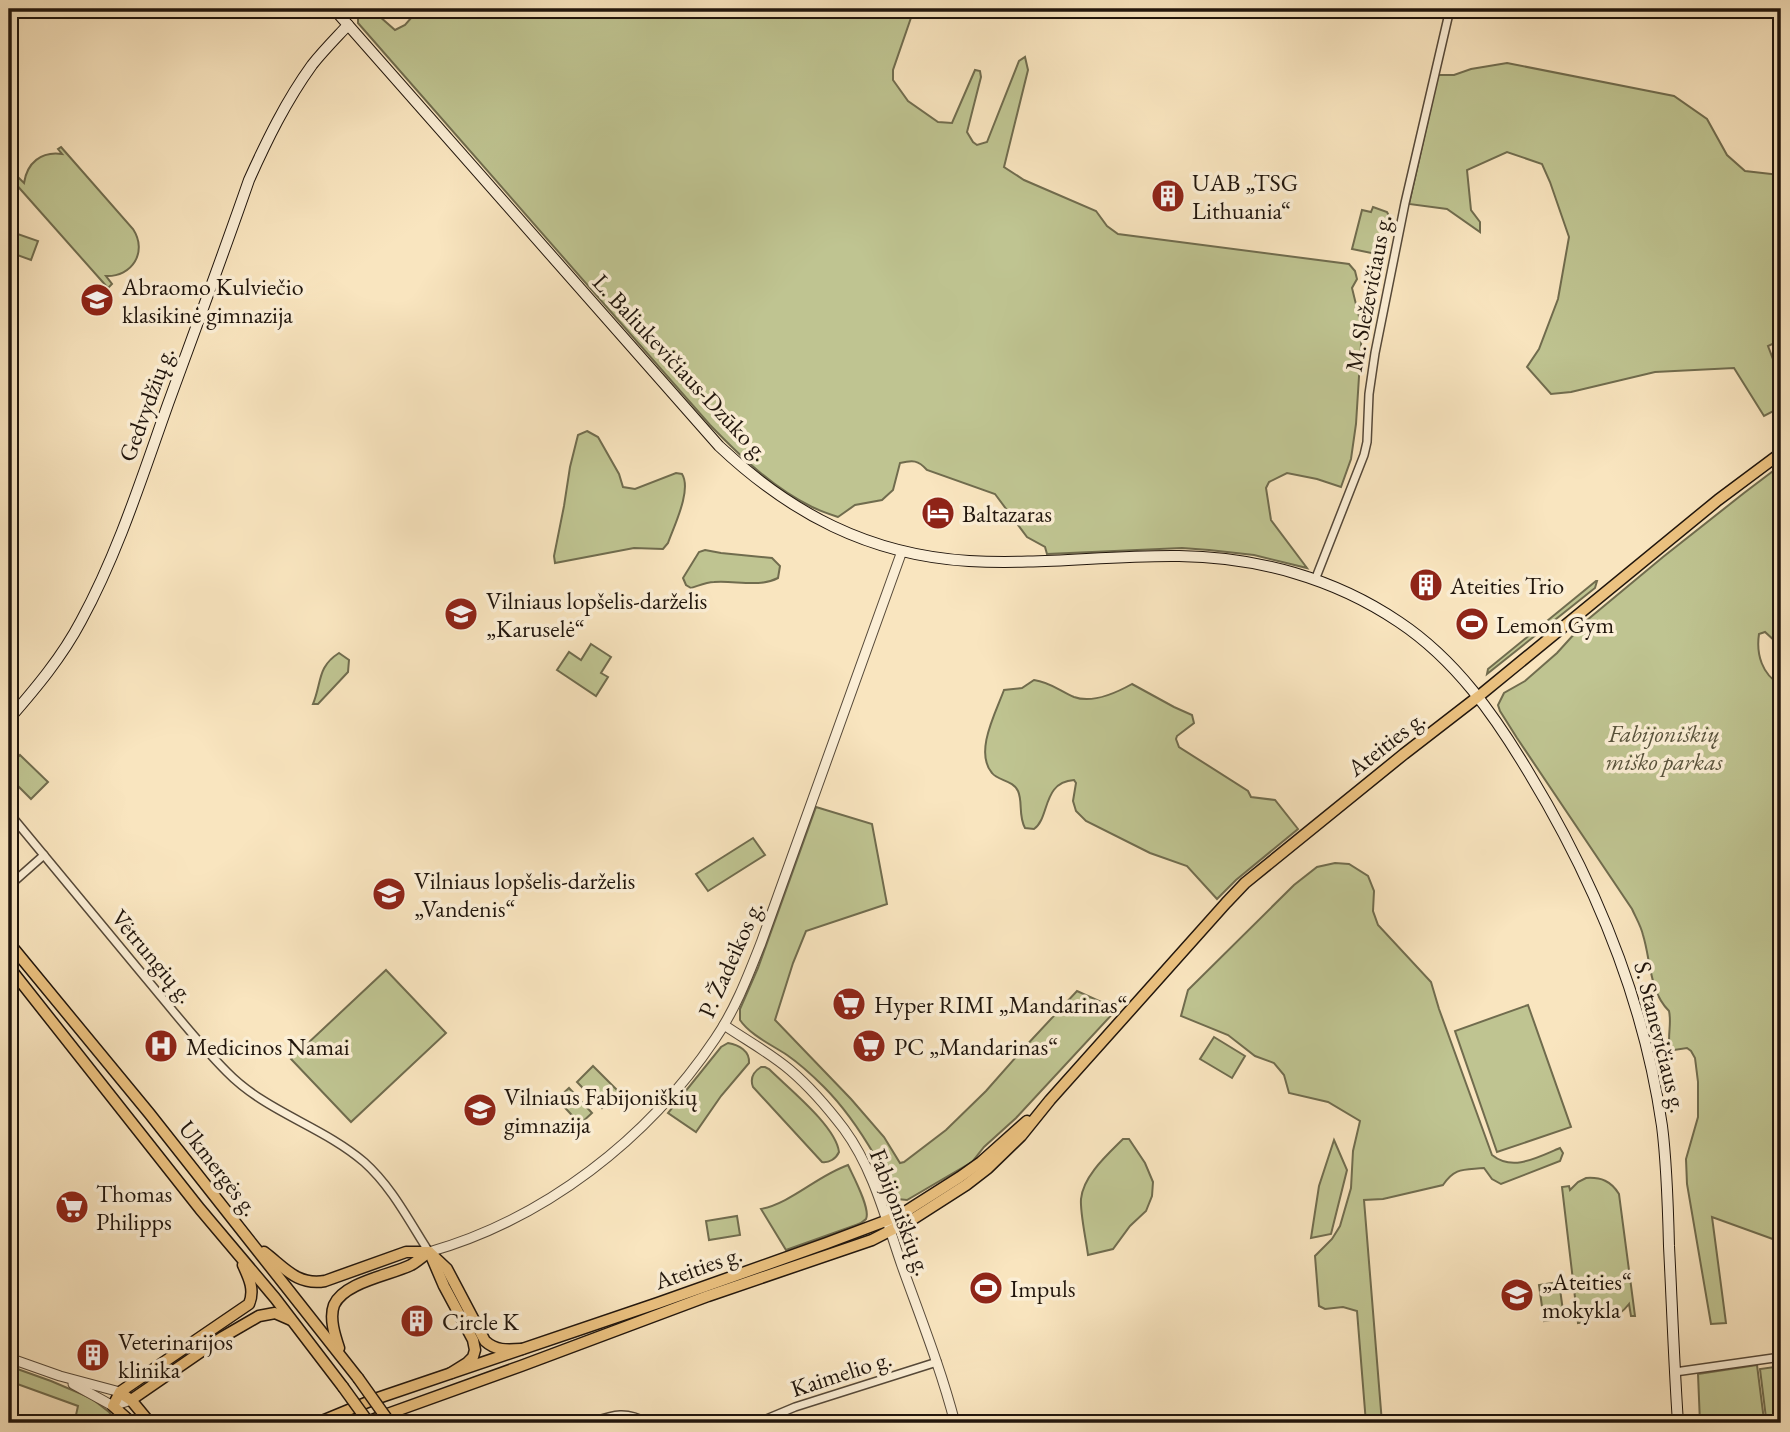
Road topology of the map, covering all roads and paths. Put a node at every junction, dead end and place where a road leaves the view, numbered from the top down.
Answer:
1 (334, 9) edge
2 (1450, 9) edge
3 (348, 25) junction
4 (1781, 453) edge
5 (902, 551) junction
6 (1315, 580) junction
7 (1479, 696) junction
8 (9, 719) edge
9 (9, 813) edge
10 (44, 855) junction
11 (9, 886) edge
12 (9, 943) edge
13 (9, 967) edge
14 (724, 1025) junction
15 (889, 1225) junction
16 (250, 1241) junction
17 (234, 1247) junction
18 (429, 1252) junction
19 (293, 1321) junction
20 (522, 1349) junction
21 (341, 1354) junction
22 (1781, 1357) edge
23 (9, 1358) edge
24 (937, 1362) junction
25 (1675, 1372) junction
26 (451, 1373) junction
27 (60, 1376) junction
28 (120, 1392) junction
29 (131, 1400) junction
30 (113, 1406) junction
31 (132, 1423) edge
32 (150, 1423) edge
33 (317, 1423) edge
34 (367, 1423) edge
35 (390, 1423) edge
36 (589, 1423) edge
37 (648, 1423) edge
38 (757, 1423) edge
39 (955, 1423) edge
40 (1678, 1423) edge

1 - 3 main road, L. Baliukevičiaus-Dzūko g.
2 - 6 street, M. Sleževičiaus g.
3 - 5 main road, L. Baliukevičiaus-Dzūko g.
3 - 8 main road, Gedvydžių g.
4 - 7 main road, Ateities g.
5 - 6 main road, L. Baliukevičiaus-Dzūko g.
5 - 14 street, P. Žadeikos g.
6 - 7 main road, L. Baliukevičiaus-Dzūko g.
7 - 15 main road, Ateities g.
7 - 25 main road, S. Stanevičiaus g.
9 - 10 street, Vėtrungių g.
10 - 11 street
10 - 18 street, Vėtrungių g.
12 - 16 main road, Ukmergės g.
13 - 17 main road, Ukmergės g.
14 - 15 street, Fabijoniškių g.
14 - 18 street, P. Žadeikos g.
15 - 20 main road, Ateities g.
15 - 24 street, Fabijoniškių g.
15 - 34 main road, Ateities g.
16 - 18 main road
16 - 21 main road, Ukmergės g.
17 - 19 main road, Ukmergės g.
17 - 28 main road
18 - 20 main road
18 - 21 main road
18 - 26 main road
19 - 29 main road
19 - 34 main road, Ukmergės g., bridge
20 - 26 main road, Ateities g.
21 - 35 main road, Ukmergės g., bridge
22 - 25 street
23 - 27 street
24 - 38 street, Kaimelio g.
24 - 39 street, Fabijoniškių g.
25 - 40 main road, S. Stanevičiaus g.
26 - 33 main road, Ateities g.
27 - 28 street
27 - 30 street
28 - 29 main road
28 - 30 main road
29 - 30 street
29 - 32 main road
30 - 31 main road
36 - 37 street

